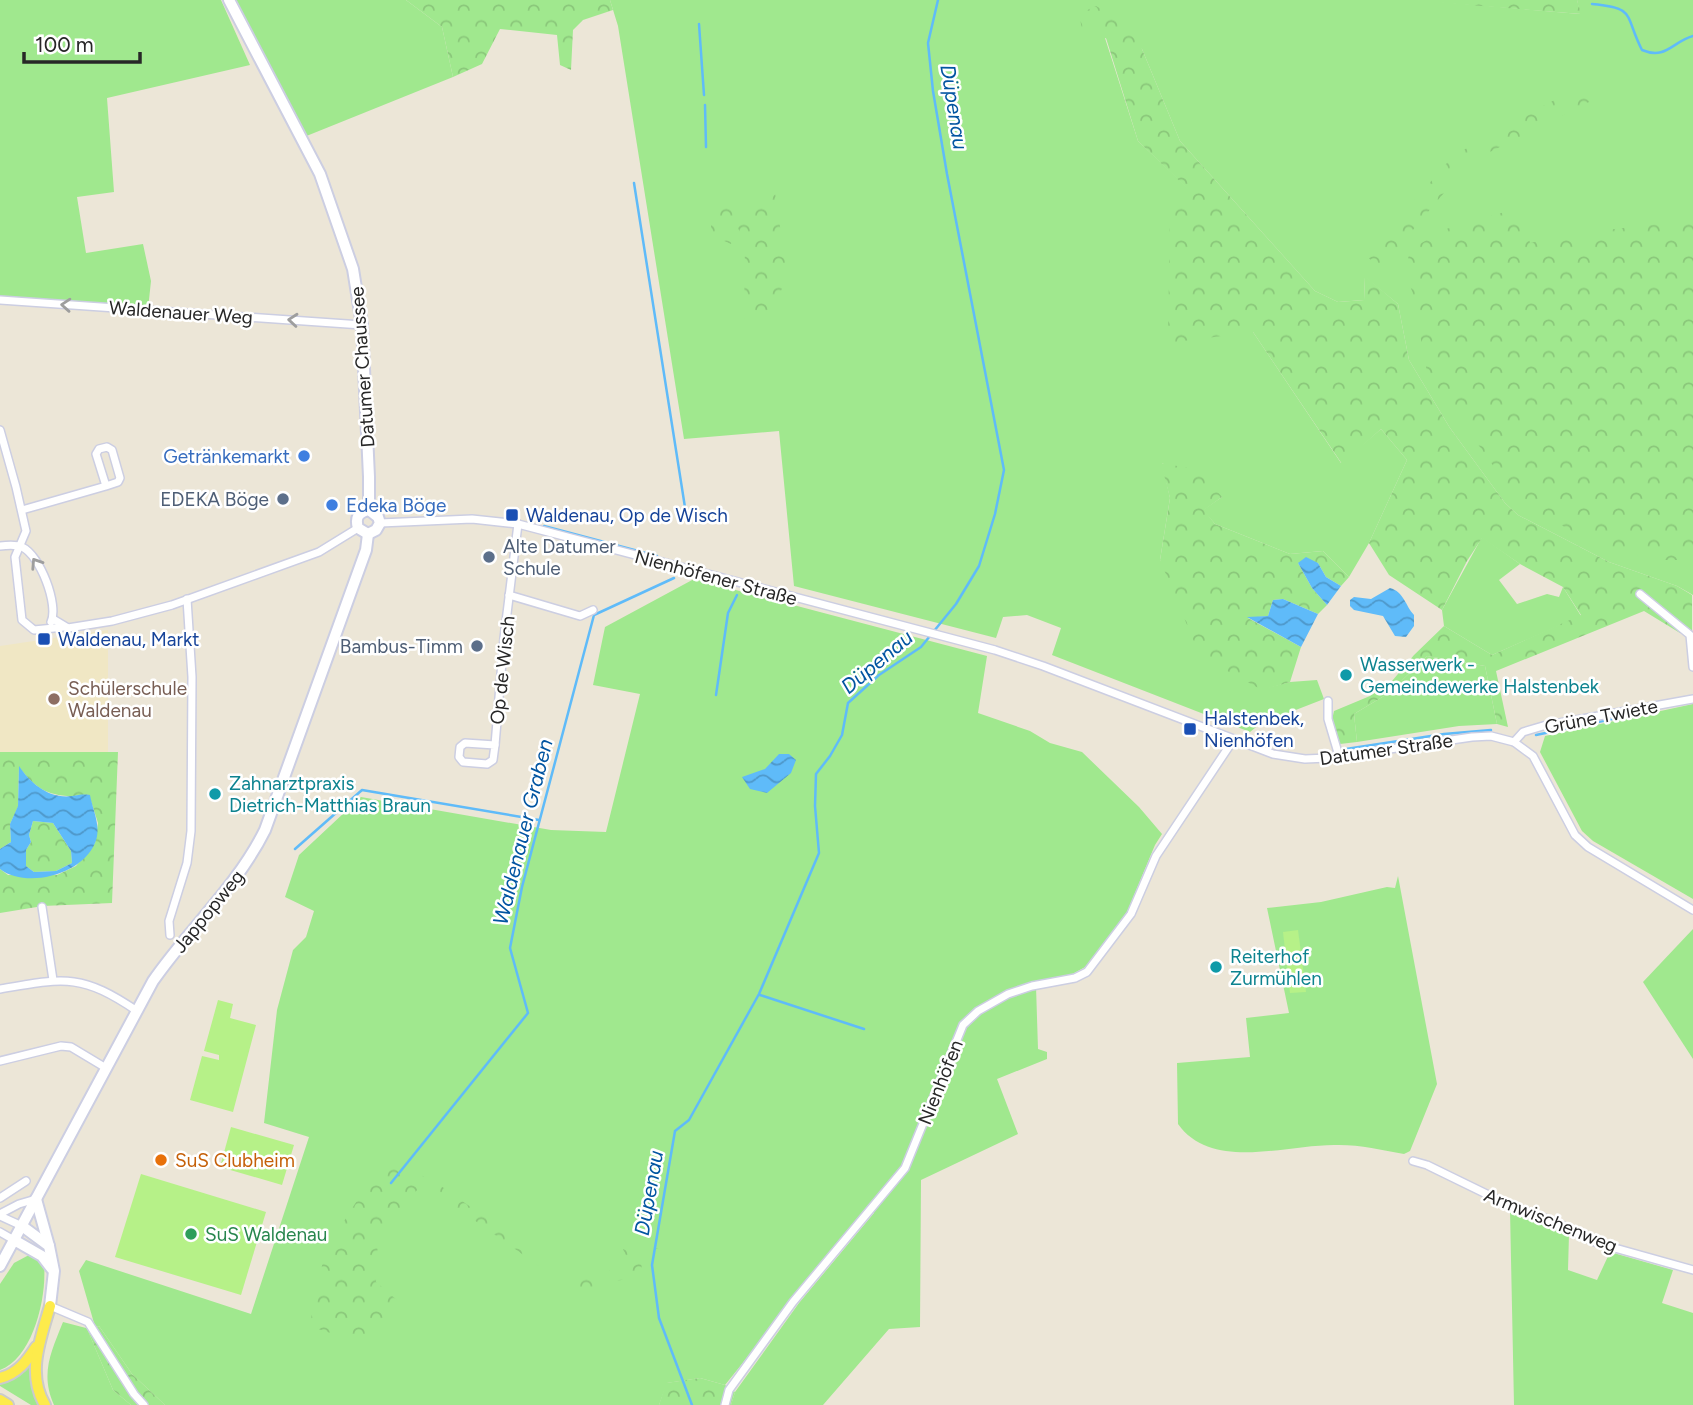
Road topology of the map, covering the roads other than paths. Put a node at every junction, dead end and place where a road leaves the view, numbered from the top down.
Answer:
1 (229, 0) edge
2 (0, 300) edge
3 (362, 326) junction
4 (0, 430) edge
5 (106, 486) junction
6 (22, 510) junction
7 (369, 510) junction
8 (380, 523) junction
9 (518, 524) junction
10 (358, 528) junction
11 (369, 534) junction
12 (0, 546) edge
13 (19, 546) junction
14 (1640, 594) dead end
15 (509, 595) junction
16 (187, 600) junction
17 (593, 610) dead end
18 (53, 619) junction
19 (65, 627) junction
20 (46, 628) junction
21 (940, 636) joint
22 (1693, 667) edge
23 (1693, 699) edge
24 (1328, 701) dead end
25 (1234, 739) junction
26 (1514, 742) junction
27 (495, 745) junction
28 (1339, 756) junction
29 (42, 907) dead end
30 (1693, 910) edge
31 (170, 935) dead end
32 (53, 980) junction
33 (0, 989) edge
34 (137, 1011) junction
35 (0, 1061) edge
36 (106, 1068) junction
37 (1413, 1161) dead end
38 (26, 1181) dead end
39 (0, 1198) edge
40 (36, 1199) junction
41 (0, 1215) edge
42 (22, 1226) junction
43 (0, 1232) edge
44 (14, 1240) junction
45 (49, 1245) junction
46 (0, 1266) edge
47 (1693, 1270) edge
48 (54, 1271) junction
49 (50, 1306) junction
50 (38, 1345) junction
51 (0, 1378) edge
52 (0, 1400) edge
53 (8, 1405) edge
54 (45, 1405) edge
55 (144, 1405) edge
56 (725, 1405) edge

1 - 3 street, Datumer Chaussee
3 -> 2 street, Waldenauer Weg
3 - 7 street, Datumer Chaussee
4 - 6 street
5 - 5 street
5 - 6 street
6 - 13 street
7 - 8 street
7 - 10 street
8 - 9 street, Nienhöfener Straße
8 - 11 street
9 - 15 street, Op de Wisch
9 - 21 street, Nienhöfener Straße
10 - 11 street
10 - 16 street
11 - 34 street, Jappopweg
12 - 13 street
18 -> 13 street
13 - 20 street
14 - 22 street
15 - 17 street, Op de Wisch
15 - 27 street, Op de Wisch
16 - 19 street
16 - 31 street
18 - 19 street
18 - 20 street
19 - 20 street
21 - 25 street, Datumer Straße
23 - 26 street, Grüne Twiete
24 - 28 street
25 - 28 street, Datumer Straße
25 - 56 street, Nienhöfen
26 - 28 street, Datumer Straße
26 - 30 street
27 - 27 street, Op de Wisch
29 - 32 street
32 - 33 street
32 - 34 street
34 - 36 street, Jappopweg
35 - 36 street
36 - 40 street, Jappopweg
37 - 47 street, Armwischenweg
38 - 39 street
40 - 41 street
40 - 42 street, Jappopweg
40 - 45 street
41 - 42 street
42 - 44 street, Jappopweg
42 - 45 street
43 - 44 street
44 - 46 street, Jappopweg
44 - 48 street
45 - 48 street
48 - 49 street
49 - 50 main road
49 - 55 street
50 - 51 main road
50 - 54 main road
52 - 53 main road

